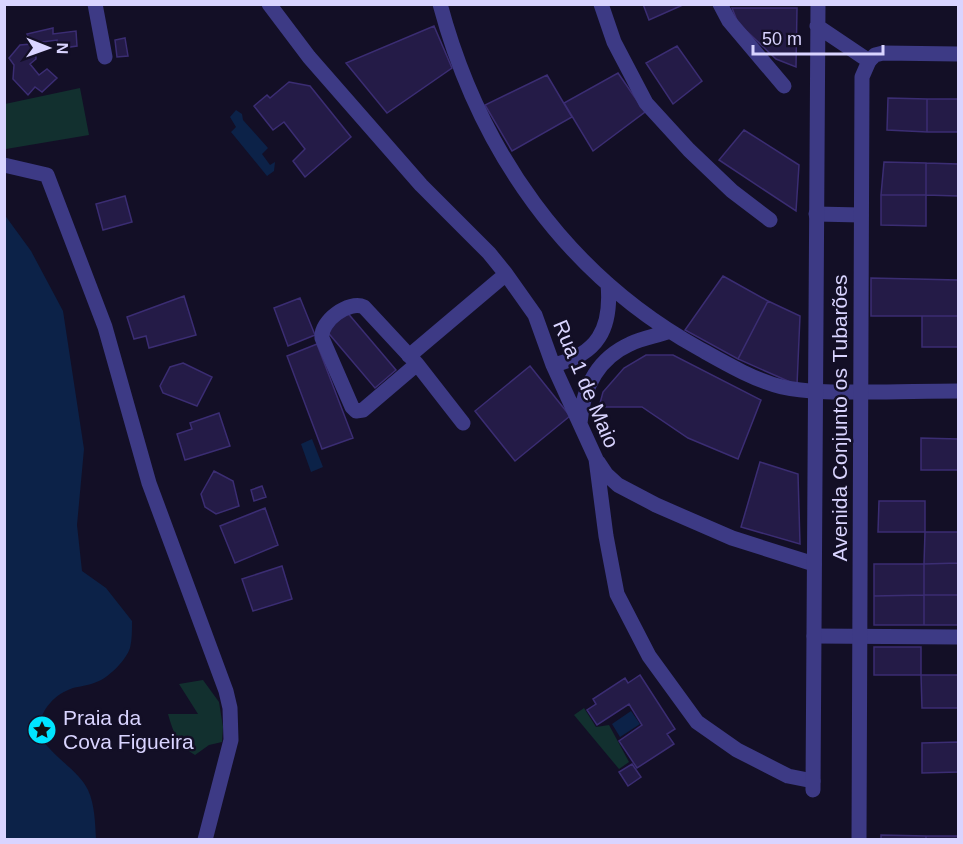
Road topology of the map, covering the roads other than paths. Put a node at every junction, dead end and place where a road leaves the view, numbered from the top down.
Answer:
1 (94, 4) edge
2 (269, 4) edge
3 (440, 4) edge
4 (602, 4) edge
5 (720, 4) edge
6 (818, 4) edge
7 (818, 26) junction
8 (958, 54) edge
9 (105, 57) dead end
10 (869, 61) junction
11 (784, 86) dead end
12 (4, 165) edge
13 (816, 214) junction
14 (861, 215) junction
15 (770, 220) dead end
16 (506, 274) junction
17 (608, 284) junction
18 (670, 331) junction
19 (413, 360) junction
20 (553, 364) junction
21 (958, 391) edge
22 (814, 392) junction
23 (861, 392) junction
24 (463, 423) dead end
25 (580, 423) junction
26 (596, 459) junction
27 (814, 564) junction
28 (860, 635) junction
29 (814, 636) junction
30 (958, 637) edge
31 (813, 786) joint
32 (205, 840) edge
33 (859, 840) edge

1 - 9 street
2 - 16 street, Rua 1 de Maio
3 - 17 street
4 - 15 street
5 - 11 street
6 - 7 street, Avenida Conjunto os Tubarões
7 - 10 street
7 - 13 street, Avenida Conjunto os Tubarões
8 - 10 street
10 - 14 street, Avenida Conjunto os Tubarões
12 - 32 street
13 - 14 street
13 - 22 street, Avenida Conjunto os Tubarões
14 - 23 street, Avenida Conjunto os Tubarões
16 - 19 street
16 - 20 street, Rua 1 de Maio
17 - 18 street
17 - 20 street
18 - 22 street
18 - 25 street
19 - 19 street
19 - 24 street
20 - 25 street, Rua 1 de Maio
21 - 23 street
22 - 23 street
22 - 27 street, Avenida Conjunto os Tubarões
23 - 28 street, Avenida Conjunto os Tubarões
25 - 26 street, Rua 1 de Maio
26 - 27 street
26 - 31 street, Rua 1 de Maio
27 - 29 street, Avenida Conjunto os Tubarões
28 - 29 street
28 - 30 street
28 - 33 street, Avenida Conjunto os Tubarões
29 - 31 street, Avenida Conjunto os Tubarões

